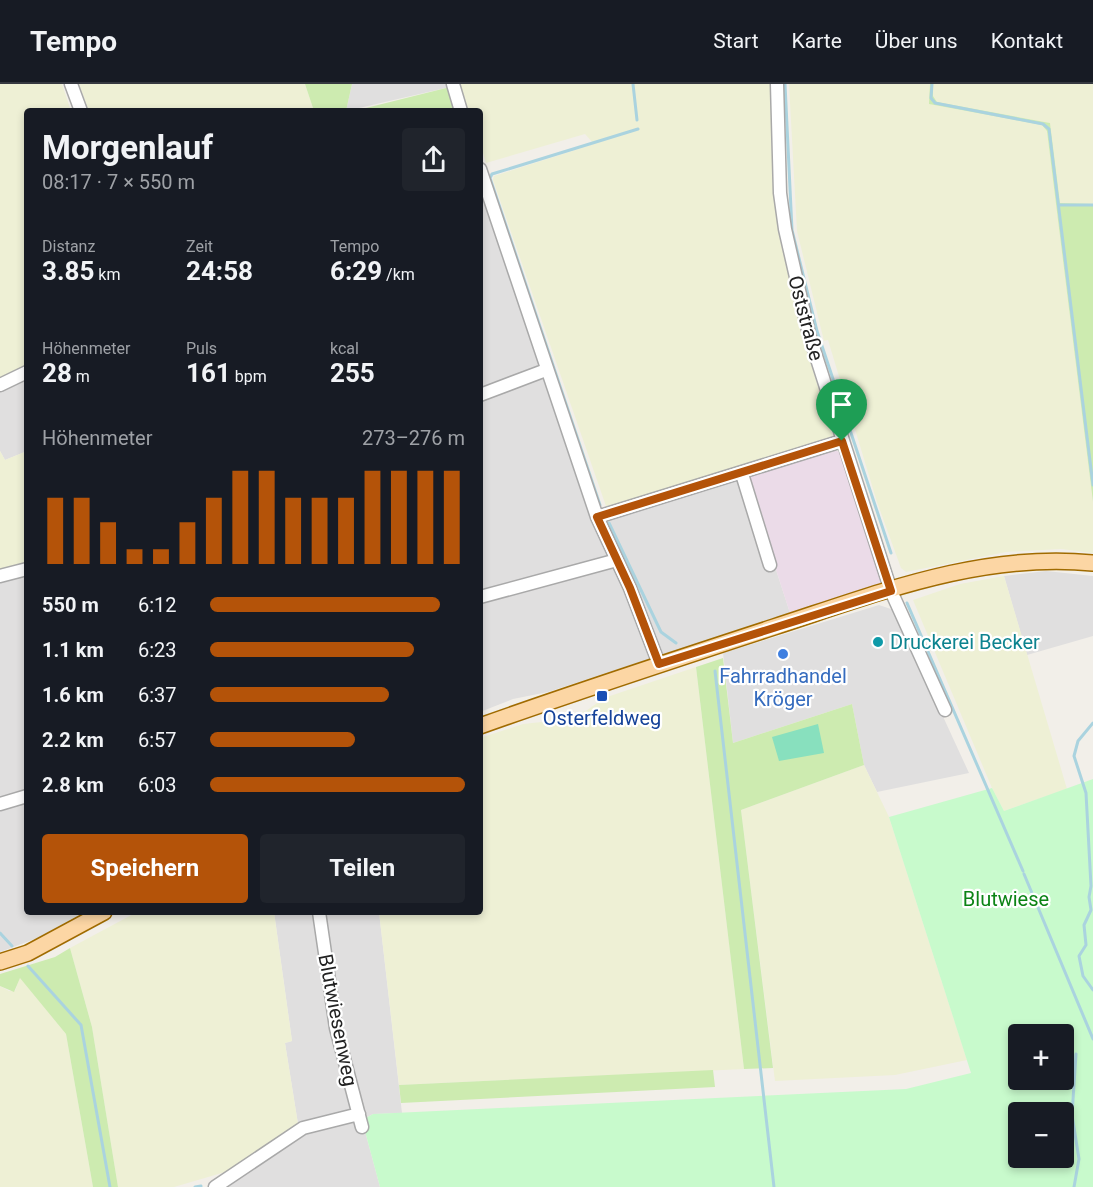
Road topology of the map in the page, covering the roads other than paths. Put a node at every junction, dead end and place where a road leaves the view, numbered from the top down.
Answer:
1 (71, 84) edge
2 (453, 84) edge
3 (777, 84) edge
4 (80, 108) edge
5 (460, 108) edge
6 (483, 179) edge
7 (546, 370) junction
8 (24, 373) edge
9 (0, 385) edge
10 (483, 394) edge
11 (842, 441) junction
12 (742, 474) junction
13 (597, 517) junction
14 (617, 560) junction
15 (1093, 563) edge
16 (770, 565) dead end
17 (24, 570) edge
18 (0, 576) edge
19 (891, 591) junction
20 (483, 596) edge
21 (659, 664) junction
22 (945, 710) dead end
23 (483, 725) edge
24 (24, 797) edge
25 (0, 804) edge
26 (98, 915) edge
27 (319, 915) edge
28 (0, 962) edge
29 (359, 1114) junction
30 (362, 1127) dead end
31 (215, 1187) edge

1 - 4 street
2 - 5 street
3 - 11 street, Oststraße
6 - 7 street
7 - 10 street
7 - 13 street
8 - 9 street
11 - 12 street
11 - 19 street, Oststraße
12 - 13 street
12 - 16 street
13 - 14 street
14 - 20 street
14 - 21 street
15 - 19 main road
17 - 18 street
19 - 21 main road
19 - 22 street, Oststraße
21 - 23 main road
24 - 25 street
26 - 28 main road
27 - 29 street, Blutwiesenweg
29 - 30 street, Blutwiesenweg
29 - 31 street

